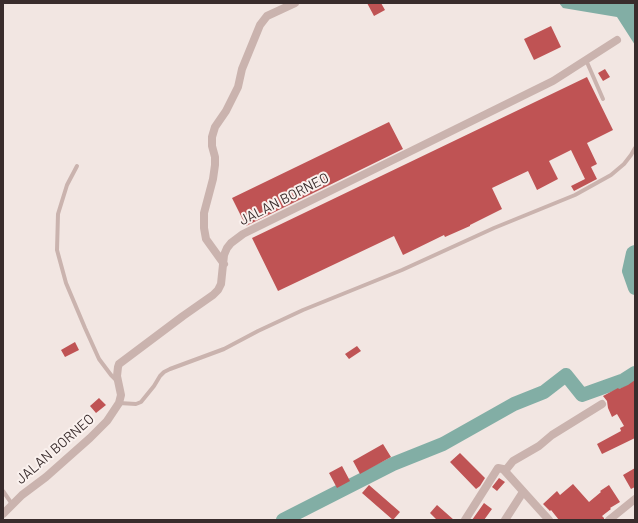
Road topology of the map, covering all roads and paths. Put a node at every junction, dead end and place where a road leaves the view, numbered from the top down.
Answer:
1 (295, 3) edge
2 (618, 40) dead end
3 (586, 60) junction
4 (603, 99) dead end
5 (635, 148) edge
6 (77, 166) dead end
7 (224, 264) junction
8 (119, 383) junction
9 (119, 403) junction
10 (602, 404) dead end
11 (504, 471) junction
12 (3, 491) edge
13 (523, 492) junction
14 (635, 499) edge
15 (12, 504) junction
16 (3, 514) edge
17 (465, 520) edge
18 (505, 520) edge
19 (549, 520) edge
20 (609, 520) edge

1 - 7 street
2 - 3 street, JALAN BORNEO
3 - 4 lane
3 - 7 street, JALAN BORNEO
5 - 9 lane
6 - 8 lane
7 - 8 street, JALAN BORNEO
8 - 9 street, JALAN BORNEO
9 - 15 street, JALAN BORNEO
10 - 11 street
11 - 13 street
11 - 17 street
12 - 15 lane
13 - 18 street
13 - 19 street
14 - 20 street
15 - 16 street, JALAN BORNEO

